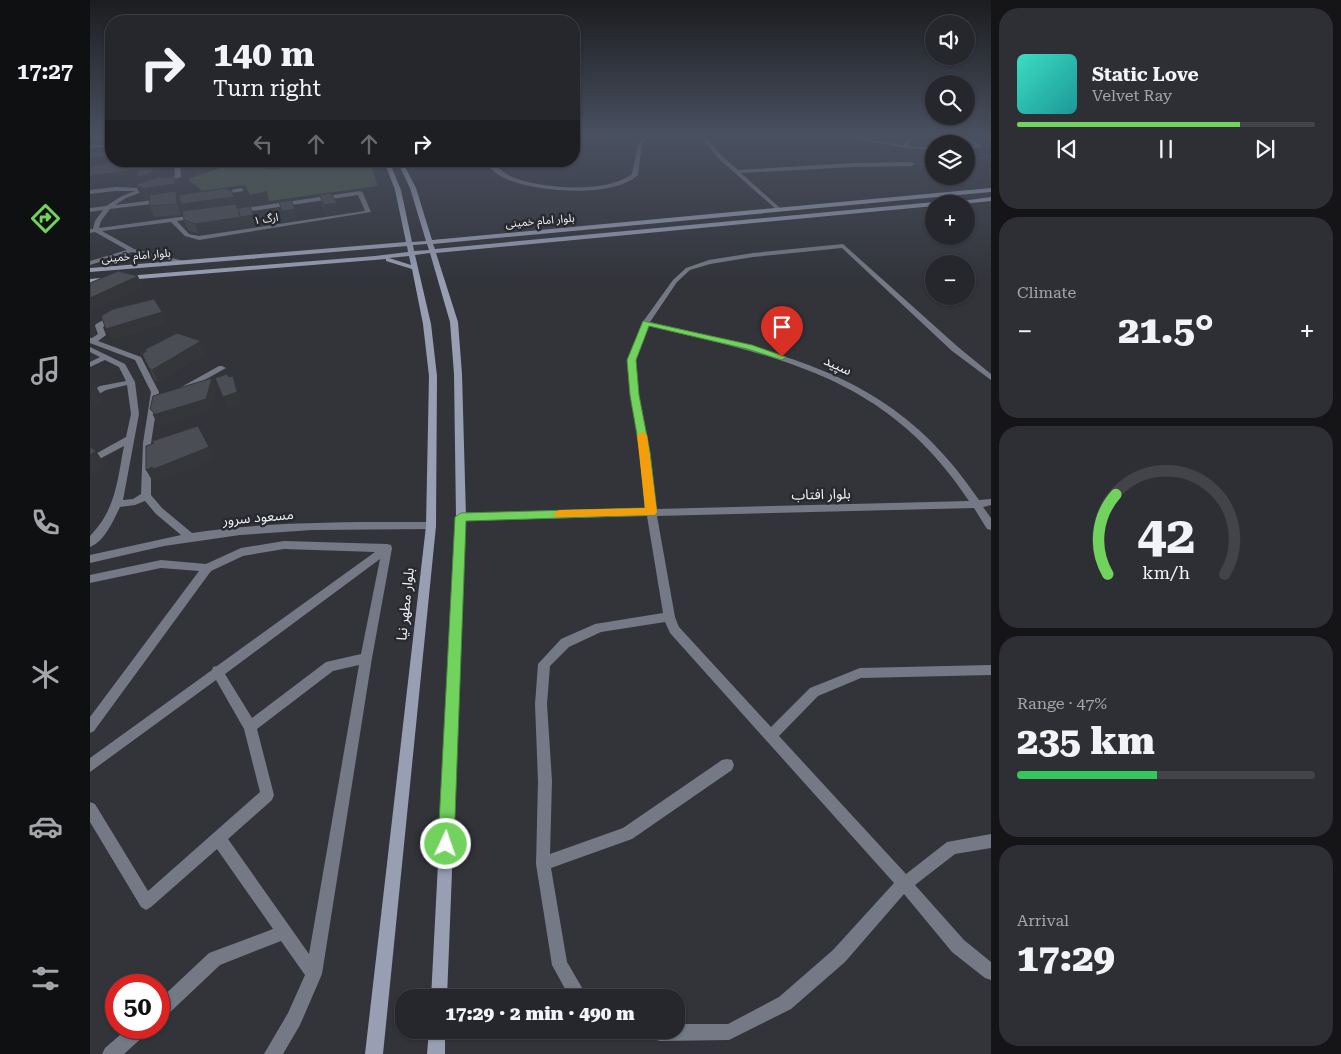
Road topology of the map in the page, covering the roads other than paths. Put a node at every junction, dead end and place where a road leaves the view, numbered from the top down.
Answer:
1 (157, 184) edge
2 (396, 184) edge
3 (411, 184) edge
4 (532, 184) edge
5 (620, 184) edge
6 (751, 184) edge
7 (144, 189) junction
8 (241, 190) dead end
9 (991, 190) edge
10 (90, 192) edge
11 (212, 194) edge
12 (203, 196) edge
13 (991, 199) edge
14 (975, 201) edge
15 (925, 205) edge
16 (106, 209) junction
17 (778, 209) junction
18 (90, 210) edge
19 (222, 213) edge
20 (202, 216) edge
21 (172, 220) junction
22 (93, 231) edge
23 (460, 238) junction
24 (430, 246) junction
25 (376, 247) junction
26 (411, 248) junction
27 (462, 248) junction
28 (132, 250) junction
29 (375, 258) junction
30 (185, 262) junction
31 (90, 263) edge
32 (416, 268) junction
33 (90, 270) edge
34 (90, 281) edge
35 (122, 314) edge
36 (646, 323) junction
37 (91, 343) edge
38 (106, 357) junction
39 (90, 365) edge
40 (222, 368) dead end
41 (991, 378) edge
42 (131, 382) junction
43 (90, 396) edge
44 (170, 396) edge
45 (162, 400) edge
46 (153, 405) junction
47 (131, 438) junction
48 (90, 461) edge
49 (146, 496) junction
50 (991, 502) edge
51 (117, 504) junction
52 (976, 504) junction
53 (651, 512) junction
54 (461, 517) junction
55 (431, 526) junction
56 (991, 526) edge
57 (190, 537) junction
58 (90, 543) edge
59 (387, 548) junction
60 (90, 559) edge
61 (207, 568) junction
62 (90, 579) edge
63 (669, 617) junction
64 (366, 658) junction
65 (991, 670) edge
66 (217, 671) junction
67 (90, 727) edge
68 (250, 727) junction
69 (772, 735) junction
70 (727, 765) dead end
71 (90, 766) edge
72 (90, 809) edge
73 (219, 839) junction
74 (991, 841) edge
75 (543, 864) junction
76 (905, 884) junction
77 (284, 932) junction
78 (991, 972) edge
79 (314, 974) junction
80 (439, 989) edge
81 (575, 989) edge
82 (170, 1001) edge
83 (685, 1033) edge
84 (128, 1039) edge
85 (437, 1039) edge
86 (111, 1054) edge
87 (273, 1054) edge
88 (374, 1054) edge
89 (436, 1054) edge

1 - 7 street
2 - 26 main road, بلوار مطهر نیا
3 - 24 main road
4 - 5 street
6 - 17 street
7 - 10 street
7 - 16 street
8 - 11 street
9 - 17 main road, بلوار امام خمینی
12 - 16 street
13 - 14 main road
15 - 27 main road, بلوار امام خمینی
16 - 18 street
16 - 22 street
17 - 23 main road, بلوار امام خمینی
19 - 21 street, ارگ ۱
20 - 21 street
21 - 22 street
22 - 28 street
23 - 24 main road, بلوار امام خمینی
23 - 27 main road
24 - 26 main road, بلوار امام خمینی
24 - 26 main road, بلوار امام خمینی
24 - 27 main road, بلوار امام خمینی
24 - 54 main road
25 - 26 main road, بلوار امام خمینی
25 - 29 main road
25 - 30 main road, بلوار امام خمینی
26 - 29 main road, بلوار امام خمینی
26 - 32 main road, بلوار مطهر نیا
28 - 30 street
28 - 31 street
29 - 32 main road
29 - 34 main road, بلوار امام خمینی
30 - 33 main road, بلوار امام خمینی
32 - 55 main road, بلوار مطهر نیا
35 - 37 street
36 - 41 street
36 - 52 street, سپید
36 - 53 street
37 - 38 street
37 - 46 street
38 - 39 street
38 - 42 street
40 - 44 street
42 - 43 street
42 - 47 street
45 - 46 street
46 - 49 street
47 - 48 street
47 - 51 street
49 - 51 street
49 - 57 street
50 - 52 street, بلوار افتاب
51 - 58 street
52 - 53 street, بلوار افتاب
52 - 56 street, سپید
53 - 54 street, بلوار افتاب
53 - 63 street
54 - 80 main road
55 - 57 street, مسعود سرور
55 - 88 main road, بلوار مطهر نیا
57 - 60 street, مسعود سرور
59 - 61 street
59 - 64 street
59 - 66 street
61 - 62 street
61 - 67 street
63 - 69 street
63 - 75 street
64 - 68 street
64 - 79 street
65 - 69 street
66 - 68 street
66 - 71 street
68 - 73 street
69 - 76 street
70 - 75 street
72 - 73 street
73 - 77 street
74 - 76 street
75 - 81 street
76 - 78 street
76 - 83 street
77 - 79 street
77 - 82 street
79 - 87 street
84 - 86 street
85 - 89 main road

